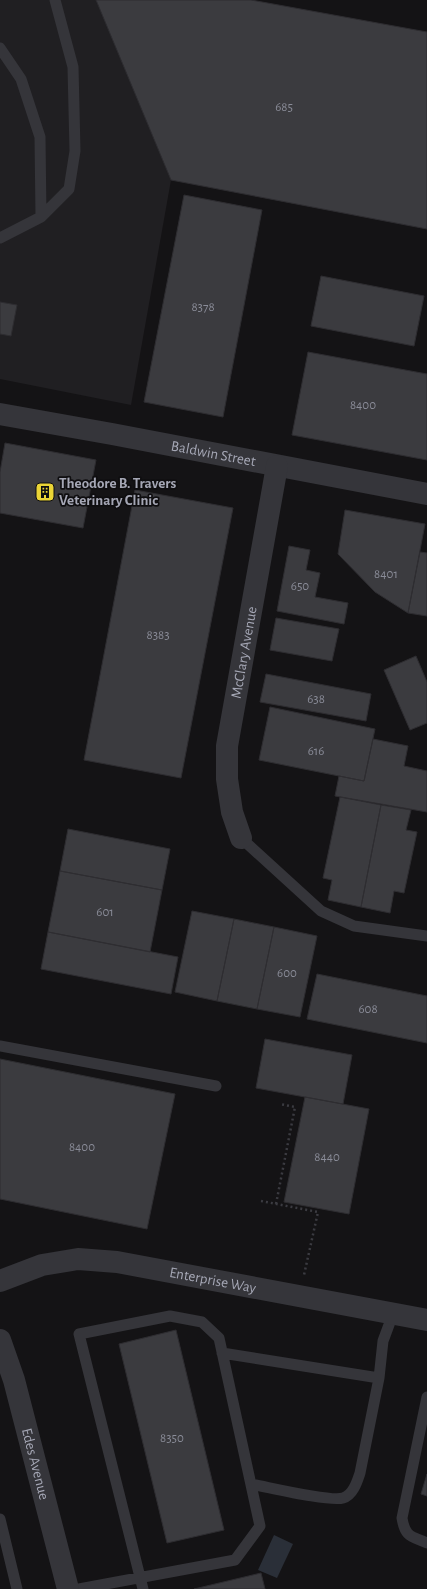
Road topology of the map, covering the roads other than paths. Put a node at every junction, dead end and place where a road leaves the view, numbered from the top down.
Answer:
1 (54, 0) edge
2 (0, 48) edge
3 (41, 217) junction
4 (0, 238) edge
5 (0, 414) edge
6 (277, 466) junction
7 (427, 494) edge
8 (241, 838) joint
9 (427, 936) edge
10 (0, 1046) edge
11 (216, 1086) dead end
12 (0, 1281) edge
13 (393, 1314) junction
14 (427, 1320) edge
15 (0, 1340) edge
16 (222, 1353) junction
17 (379, 1378) junction
18 (427, 1397) edge
19 (251, 1484) junction
20 (0, 1519) edge
21 (427, 1543) edge
22 (140, 1577) junction
23 (17, 1589) edge
24 (68, 1589) edge
25 (79, 1589) edge
26 (144, 1589) edge

1 - 3 lane
2 - 3 lane
3 - 4 lane
5 - 6 street, Baldwin Street
6 - 7 street, Baldwin Street
6 - 8 street, McClary Avenue
8 - 9 lane
10 - 11 lane
12 - 13 street, Enterprise Way
13 - 14 street, Enterprise Way
13 - 17 lane
15 - 24 street, Edes Avenue
16 - 17 lane
16 - 19 lane
16 - 22 lane
17 - 19 lane
18 - 21 lane
19 - 22 lane
20 - 23 lane
22 - 25 lane
22 - 26 lane

